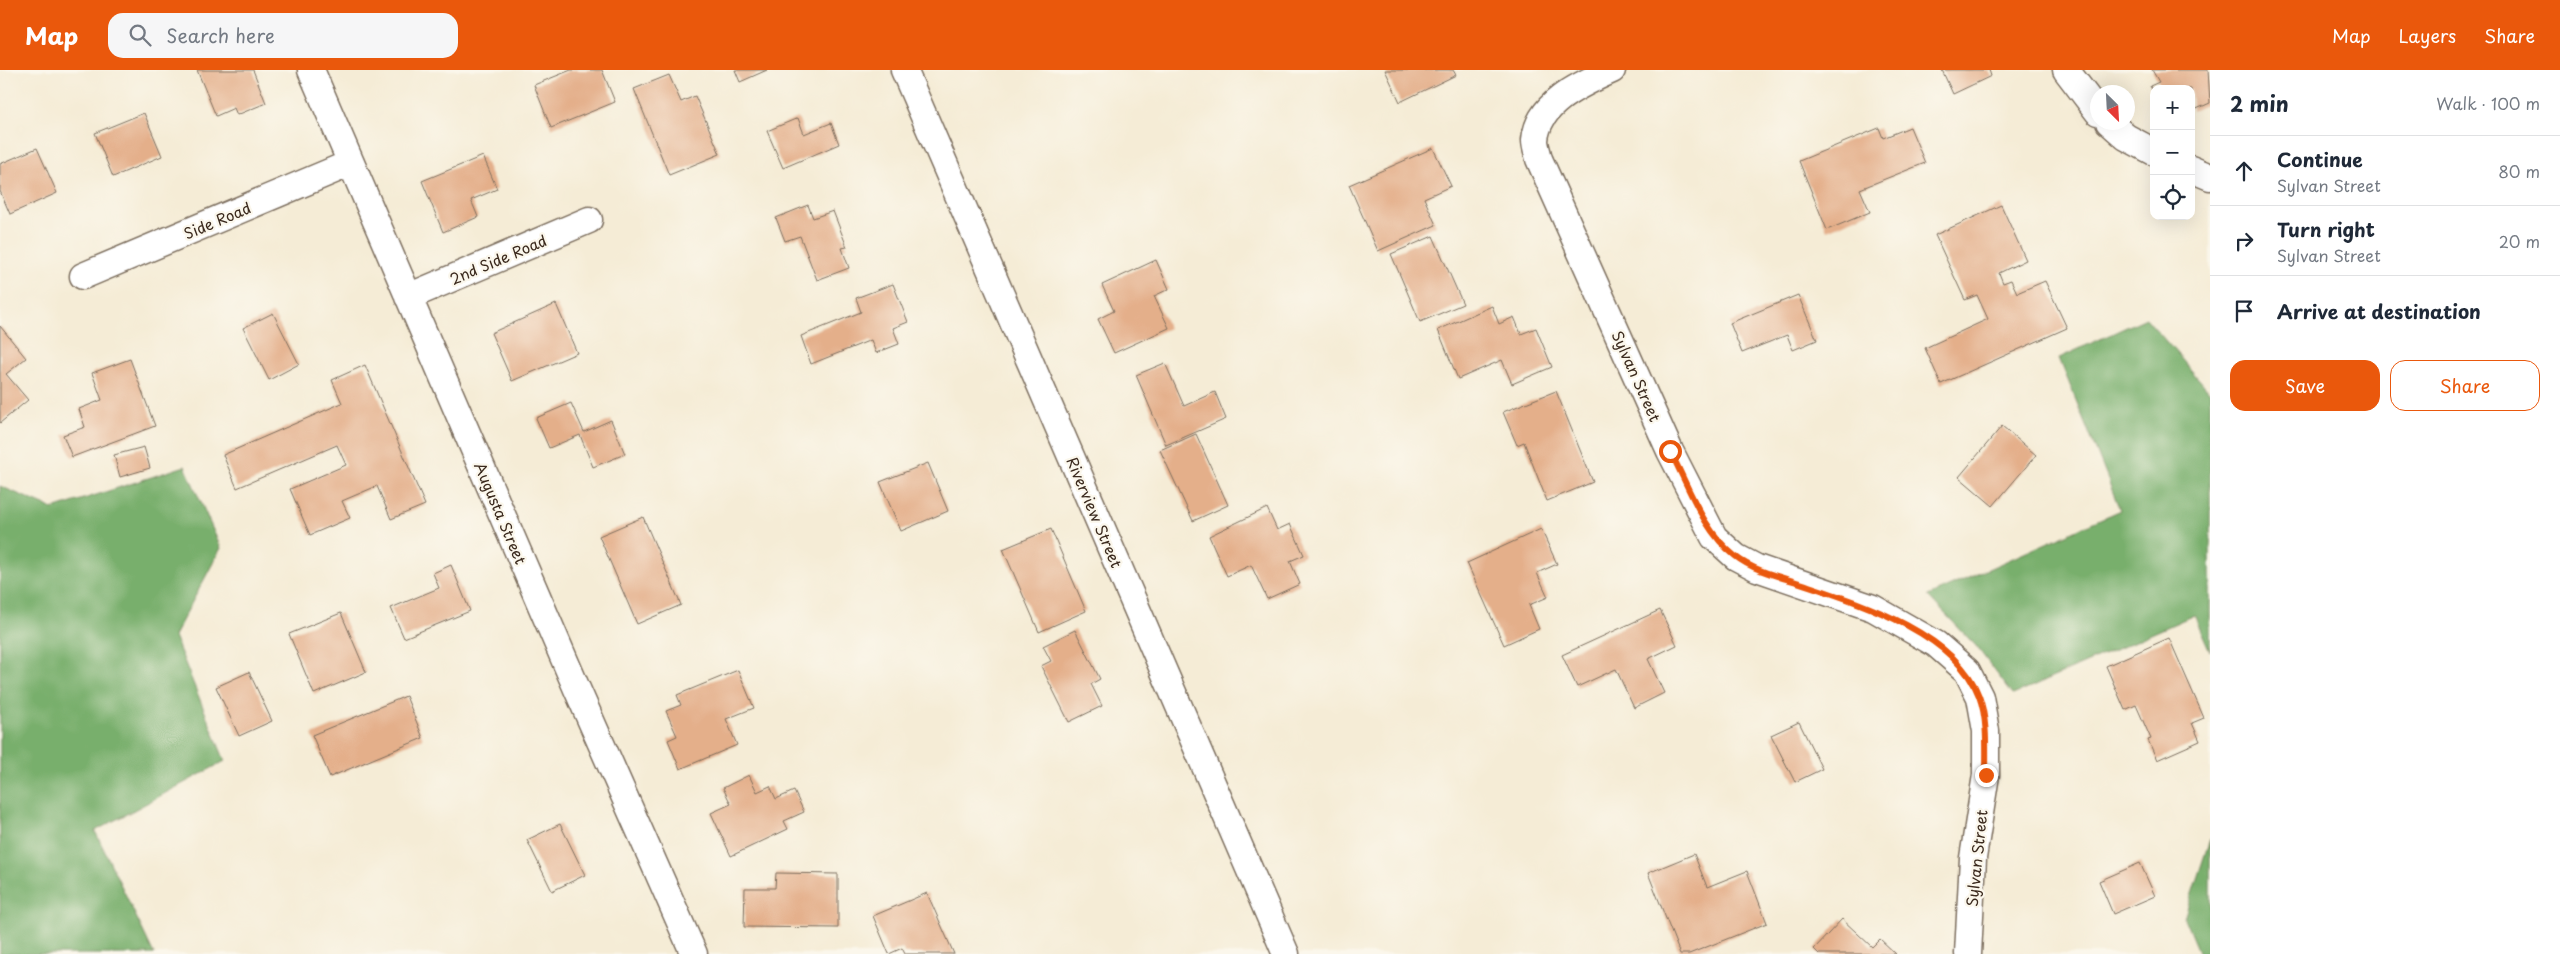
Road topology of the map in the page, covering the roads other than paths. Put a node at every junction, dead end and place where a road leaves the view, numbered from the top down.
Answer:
1 (311, 70) edge
2 (904, 70) edge
3 (1612, 70) edge
4 (2066, 70) edge
5 (2090, 102) edge
6 (2118, 130) edge
7 (2150, 150) edge
8 (351, 163) junction
9 (2195, 171) edge
10 (2210, 177) edge
11 (588, 220) dead end
12 (83, 276) dead end
13 (408, 297) junction
14 (694, 954) edge
15 (1286, 954) edge
16 (1968, 954) edge

1 - 8 street, Augusta Street
2 - 15 street, Riverview Street
3 - 16 street, Sylvan Street
4 - 5 street
6 - 7 street
8 - 12 street, Side Road
8 - 13 street, Augusta Street
9 - 10 street
11 - 13 street, 2nd Side Road
13 - 14 street, Augusta Street

